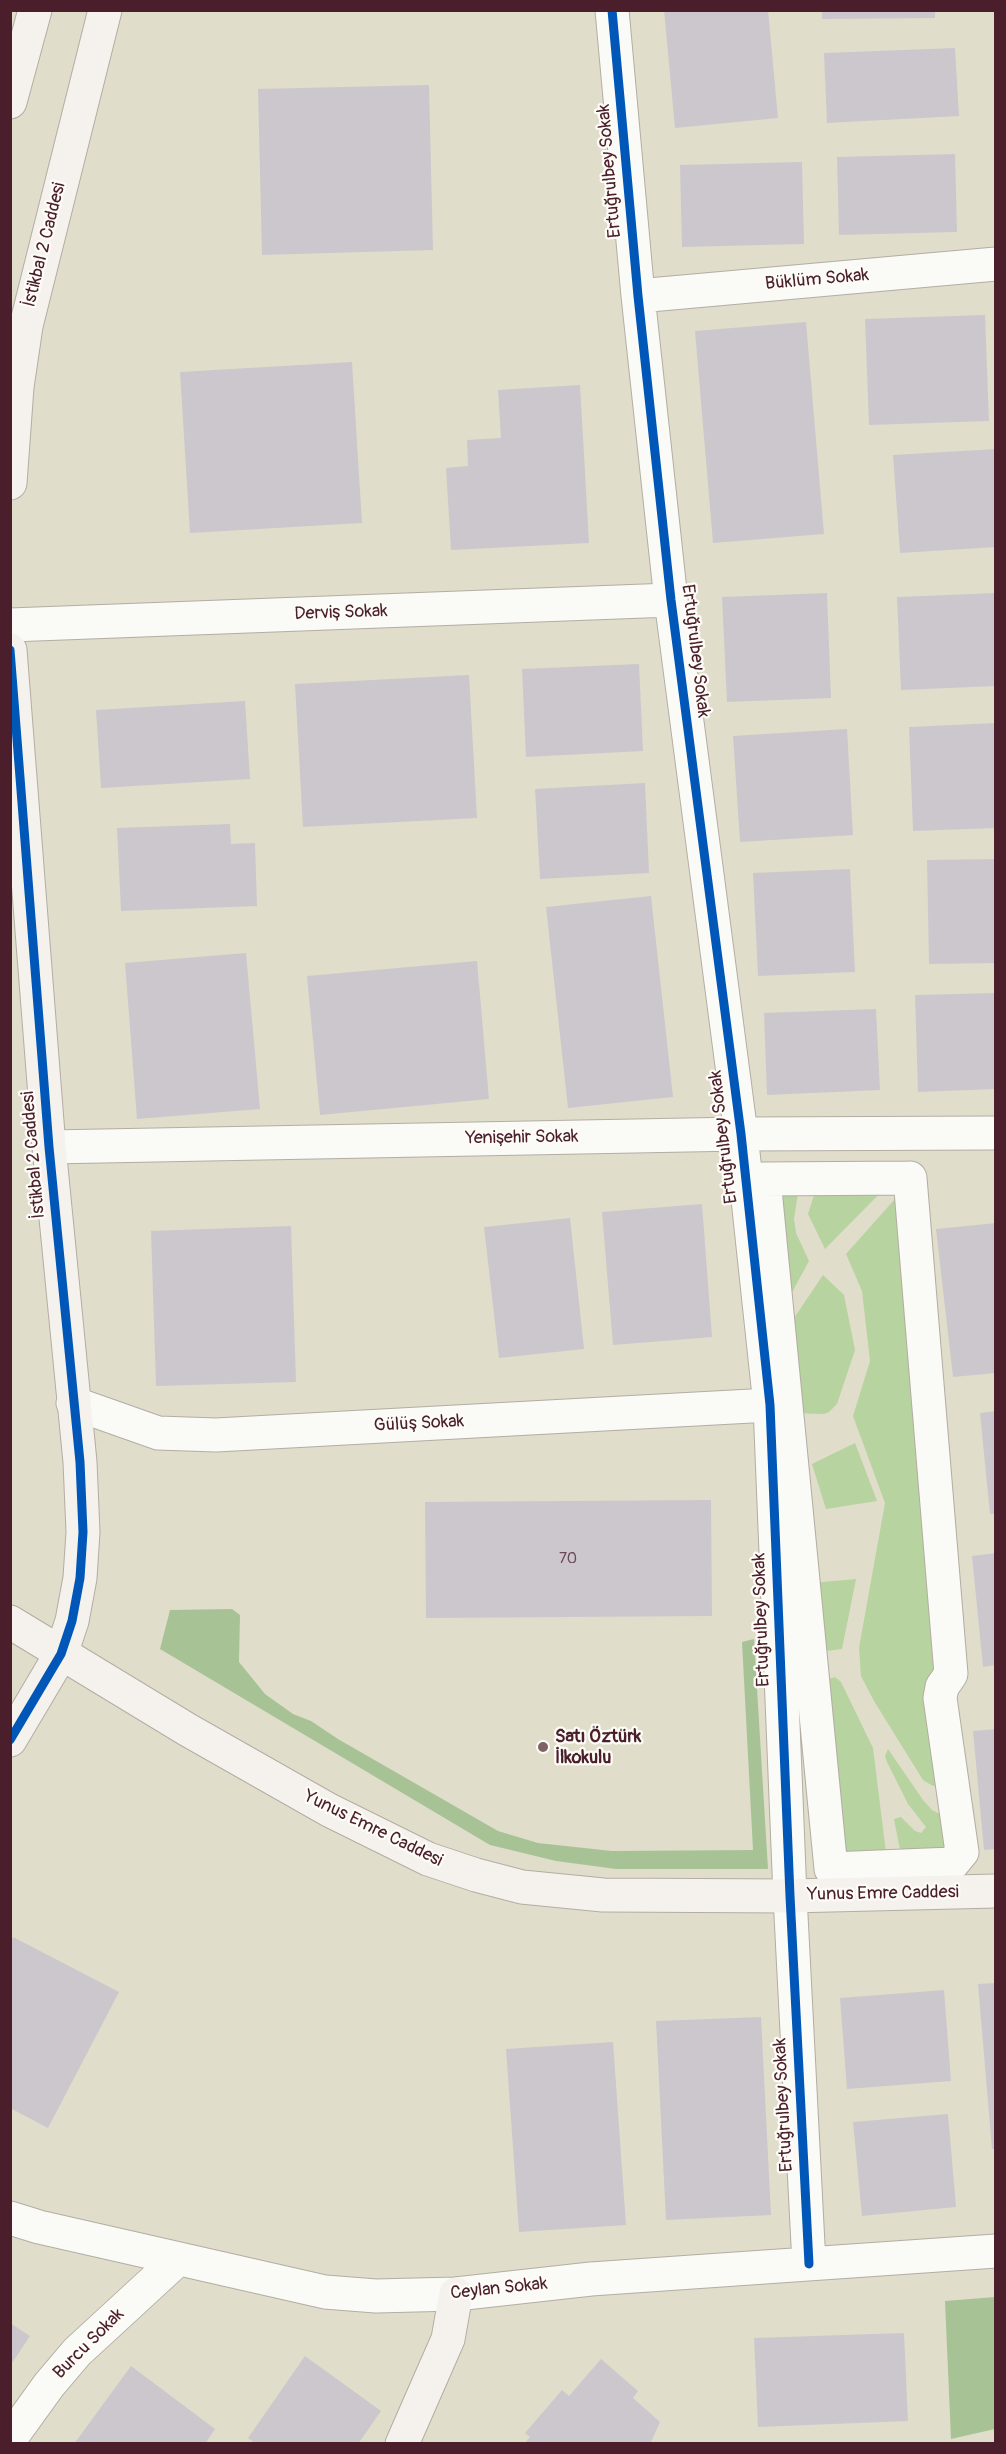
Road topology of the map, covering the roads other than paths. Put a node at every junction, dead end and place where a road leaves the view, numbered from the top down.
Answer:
1 (35, 10) edge
2 (105, 10) edge
3 (612, 10) edge
4 (10, 102) edge
5 (996, 264) edge
6 (638, 296) junction
7 (10, 483) edge
8 (671, 600) junction
9 (10, 625) edge
10 (10, 650) edge
11 (996, 1133) edge
12 (741, 1134) junction
13 (49, 1147) junction
14 (764, 1179) joint
15 (74, 1403) junction
16 (770, 1405) junction
17 (10, 1622) edge
18 (61, 1654) junction
19 (10, 1740) edge
20 (996, 1891) edge
21 (790, 1896) junction
22 (10, 2218) edge
23 (996, 2251) edge
24 (178, 2259) junction
25 (809, 2264) junction
26 (456, 2294) junction
27 (10, 2439) edge
28 (402, 2444) edge

1 - 4 street
2 - 7 street, İstikbal 2 Caddesi
3 - 6 street, Ertuğrulbey Sokak
5 - 6 street, Büklüm Sokak
6 - 8 street, Ertuğrulbey Sokak
8 - 9 street, Derviş Sokak
8 - 12 street, Ertuğrulbey Sokak
10 - 13 street, İstikbal 2 Caddesi
11 - 12 street, Yenişehir Sokak
12 - 13 street, Yenişehir Sokak
12 - 16 street, Ertuğrulbey Sokak
13 - 15 street, İstikbal 2 Caddesi
14 - 14 street
15 - 16 street, Gülüş Sokak
15 - 18 street, İstikbal 2 Caddesi
16 - 21 street, Ertuğrulbey Sokak
17 - 18 street, Yunus Emre Caddesi
18 - 19 street, İstikbal 2 Caddesi
18 - 21 street, Yunus Emre Caddesi
20 - 21 street, Yunus Emre Caddesi
21 - 25 street, Ertuğrulbey Sokak
22 - 24 street, Ceylan Sokak
23 - 25 street, Ceylan Sokak
24 - 26 street, Ceylan Sokak
24 - 27 street, Burcu Sokak
25 - 26 street, Ceylan Sokak
26 - 28 street

